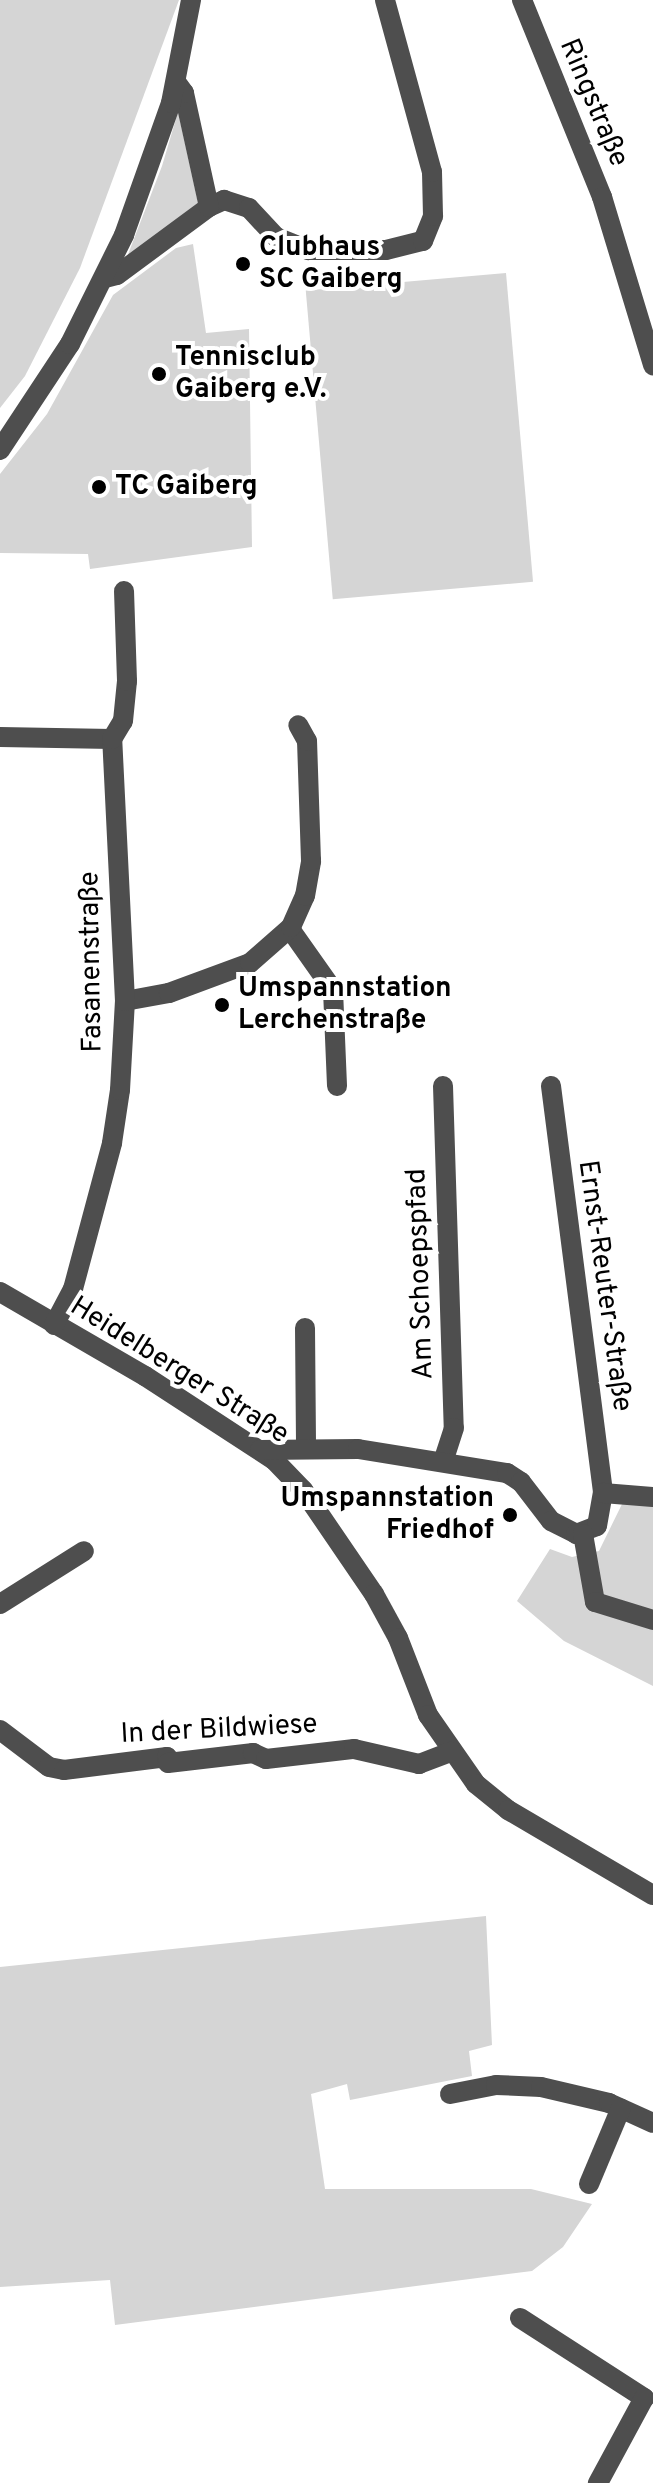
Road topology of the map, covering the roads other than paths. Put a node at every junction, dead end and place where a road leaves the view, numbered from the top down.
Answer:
1 (191, 0) edge
2 (385, 0) edge
3 (522, 0) edge
4 (176, 82) junction
5 (209, 207) junction
6 (105, 278) junction
7 (653, 365) edge
8 (0, 450) edge
9 (124, 591) dead end
10 (298, 725) dead end
11 (0, 737) edge
12 (112, 739) junction
13 (290, 929) junction
14 (125, 1001) junction
15 (337, 1086) dead end
16 (443, 1086) dead end
17 (551, 1086) dead end
18 (0, 1292) edge
19 (54, 1325) junction
20 (305, 1328) dead end
21 (306, 1447) junction
22 (260, 1450) junction
23 (444, 1459) junction
24 (603, 1493) junction
25 (653, 1497) edge
26 (583, 1534) junction
27 (84, 1551) dead end
28 (0, 1604) edge
29 (653, 1620) edge
30 (0, 1730) edge
31 (451, 1752) junction
32 (653, 1895) edge
33 (450, 2094) dead end
34 (621, 2108) junction
35 (653, 2123) edge
36 (589, 2184) dead end
37 (520, 2318) dead end
38 (598, 2483) edge

1 - 4 street
2 - 5 street
3 - 7 street, Ringstraße
4 - 5 street
4 - 6 street
5 - 6 street
6 - 8 street
9 - 12 street, Fasanenstraße
10 - 13 street
11 - 12 street
12 - 14 street, Fasanenstraße
13 - 14 street
13 - 15 street
14 - 19 street, Fasanenstraße
16 - 23 street, Am Schoepspfad
17 - 24 street, Ernst-Reuter-Straße
18 - 19 street, Heidelberger Straße
19 - 22 street, Heidelberger Straße
20 - 21 street
21 - 22 street
21 - 23 street
22 - 31 street, Heidelberger Straße
23 - 26 street
24 - 25 street
24 - 26 street
26 - 29 street
27 - 28 street
30 - 31 street, In der Bildwiese
31 - 32 street, Heidelberger Straße
33 - 34 street
34 - 35 street
34 - 36 street
37 - 38 street

